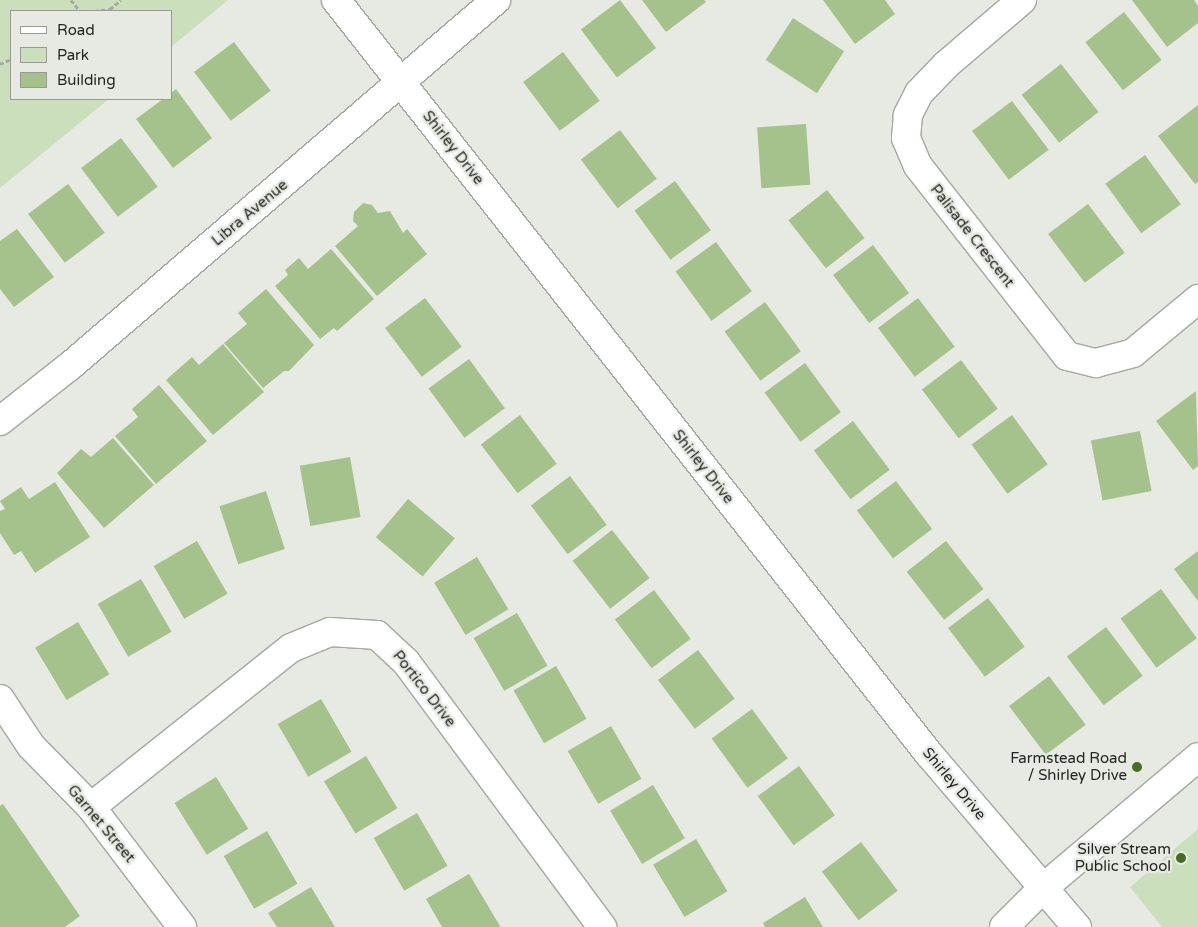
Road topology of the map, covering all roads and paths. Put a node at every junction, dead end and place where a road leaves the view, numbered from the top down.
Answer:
1 (71, 0) edge
2 (121, 0) edge
3 (336, 0) edge
4 (496, 0) edge
5 (1022, 0) edge
6 (79, 10) edge
7 (99, 10) edge
8 (402, 83) junction
9 (1198, 299) edge
10 (0, 421) edge
11 (0, 699) edge
12 (1198, 757) edge
13 (91, 807) junction
14 (1042, 889) junction
15 (182, 927) edge
16 (602, 927) edge
17 (1004, 927) edge
18 (1077, 927) edge

1 - 6 path
2 - 7 path
3 - 8 street, Shirley Drive
4 - 8 street, Libra Avenue
5 - 9 street, Palisade Crescent
8 - 10 street, Libra Avenue
8 - 14 street, Shirley Drive
11 - 13 street, Garnet Street
12 - 14 street
13 - 15 street, Garnet Street
13 - 16 street, Portico Drive
14 - 17 street
14 - 18 street, Shirley Drive

